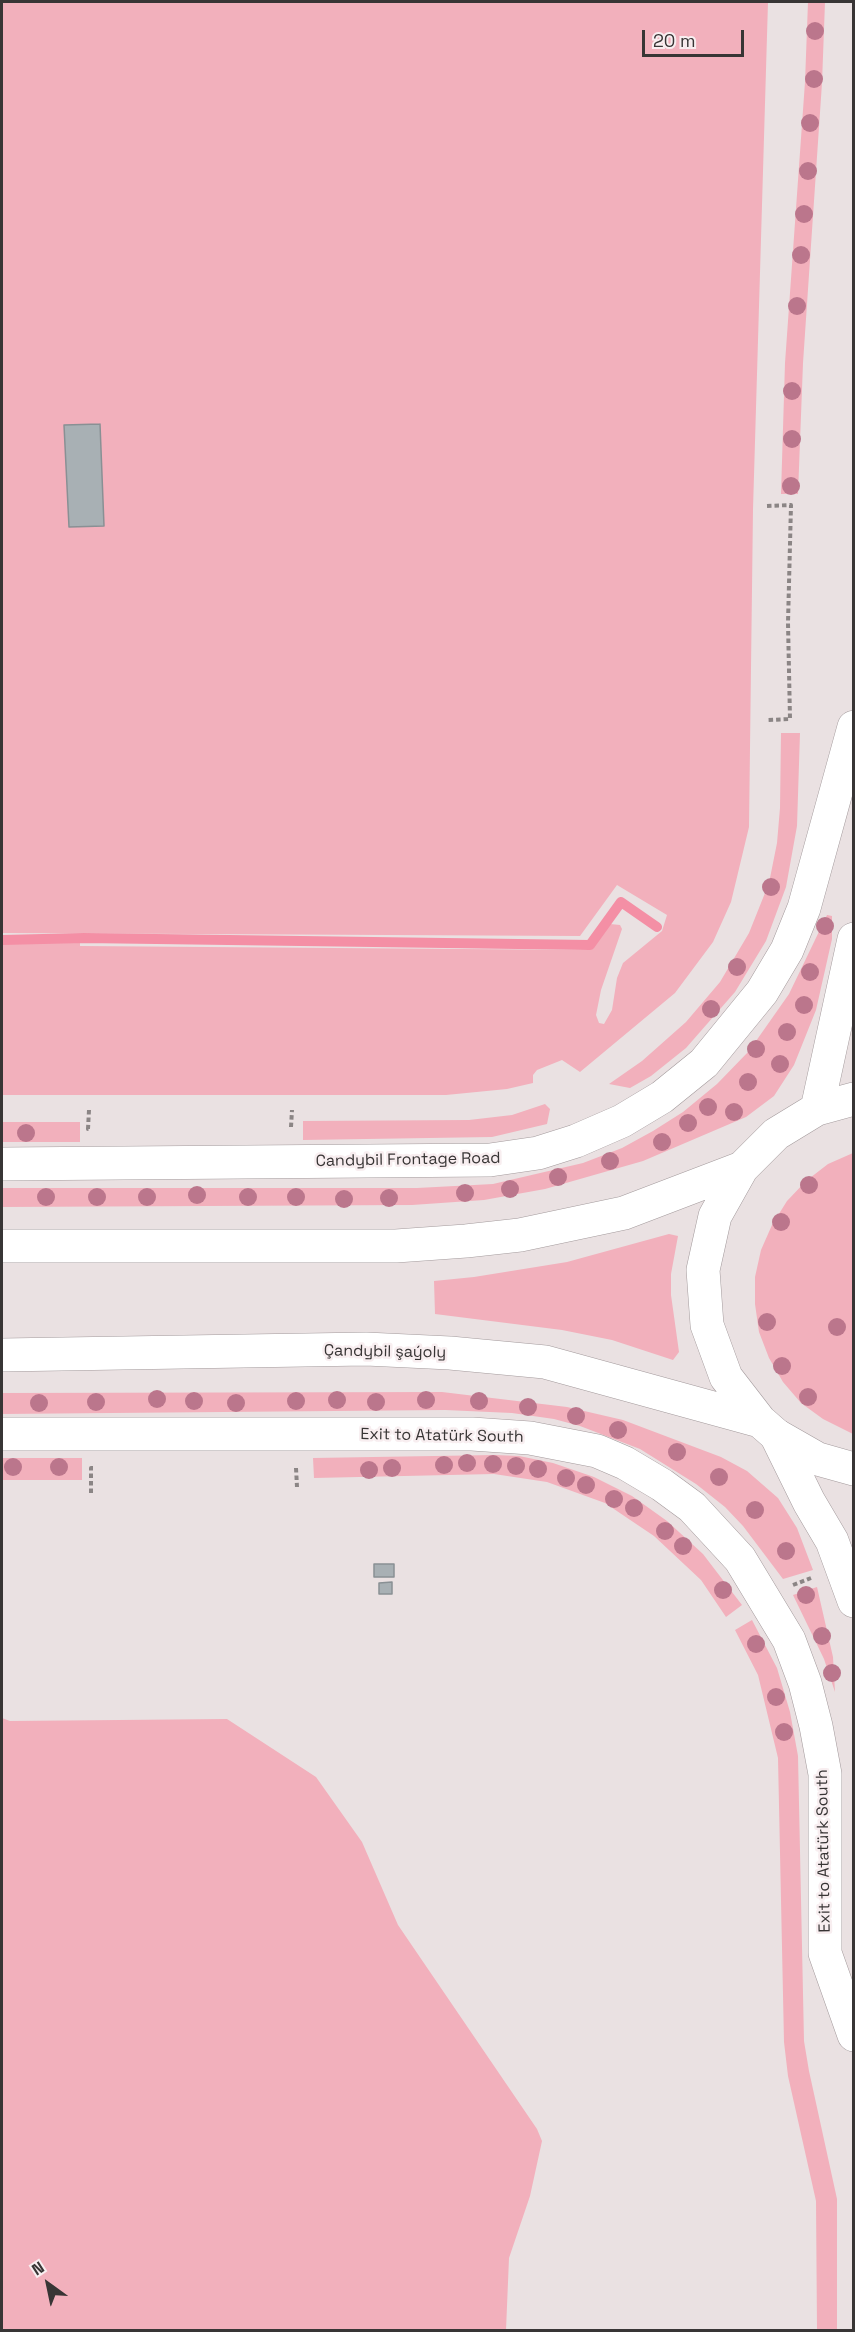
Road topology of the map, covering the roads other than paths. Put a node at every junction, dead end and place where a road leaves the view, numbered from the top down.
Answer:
1 (854, 727) edge
2 (854, 939) edge
3 (854, 1099) edge
4 (817, 1110) junction
5 (2, 1164) edge
6 (742, 1168) junction
7 (2, 1246) edge
8 (2, 1355) edge
9 (768, 1428) junction
10 (2, 1434) edge
11 (854, 1469) edge
12 (854, 1601) edge
13 (854, 2035) edge

1 - 5 street, Candybil Frontage Road
2 - 4 street
3 - 4 street
4 - 6 street
6 - 7 street
6 - 9 street
8 - 9 street, Çandybil şaýoly
9 - 11 street
9 - 12 street
10 - 13 street, Exit to Atatürk South

